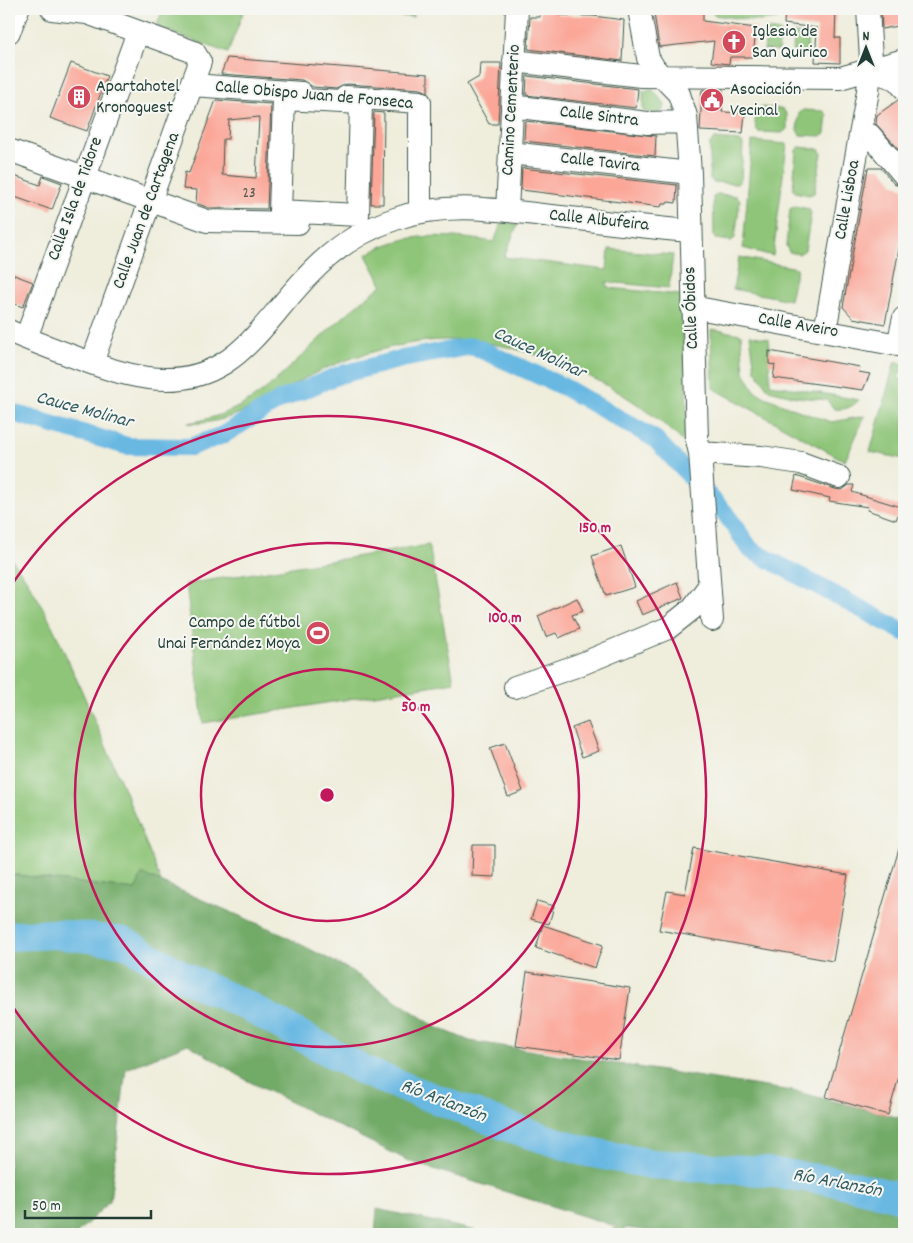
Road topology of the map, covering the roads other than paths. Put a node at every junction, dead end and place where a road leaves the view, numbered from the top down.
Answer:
1 (18, 9) edge
2 (52, 9) edge
3 (517, 9) edge
4 (640, 9) edge
5 (868, 9) edge
6 (9, 32) edge
7 (138, 32) junction
8 (904, 60) edge
9 (514, 61) junction
10 (870, 70) junction
11 (662, 77) junction
12 (193, 85) junction
13 (904, 88) edge
14 (361, 103) joint
15 (512, 106) junction
16 (686, 122) junction
17 (870, 135) dead end
18 (9, 150) edge
19 (510, 153) junction
20 (690, 173) junction
21 (904, 175) edge
22 (84, 177) junction
23 (151, 201) junction
24 (507, 211) junction
25 (420, 212) junction
26 (346, 226) dead end
27 (690, 232) junction
28 (692, 307) junction
29 (904, 318) edge
30 (825, 331) junction
31 (17, 335) edge
32 (901, 346) edge
33 (92, 364) junction
34 (700, 453) junction
35 (839, 477) dead end
36 (709, 586) junction
37 (712, 620) dead end
38 (515, 687) dead end

1 - 6 street
2 - 7 street
3 - 9 street, Camino Cementerio
4 - 11 street, Calle Óbidos
5 - 10 street, Calle Lisboa
7 - 12 street, Calle Juan de Cartagena
7 - 22 street, Calle Isla de Tidore
8 - 10 street
9 - 11 street
9 - 15 street, Camino Cementerio
10 - 11 street
10 - 13 street
10 - 30 street, Calle Lisboa
11 - 16 street, Calle Óbidos
12 - 23 street, Calle Juan de Cartagena
12 - 25 street, Calle Obispo Juan de Fonseca
14 - 14 street
15 - 16 street, Calle Sintra
15 - 19 street, Camino Cementerio
16 - 20 street, Calle Óbidos
17 - 21 street
18 - 22 street
19 - 20 street, Calle Tavira
19 - 24 street, Camino Cementerio
20 - 27 street, Calle Óbidos
22 - 23 street
22 - 31 street, Calle Isla de Tidore
23 - 26 street
23 - 33 street, Calle Juan de Cartagena
24 - 25 street, Calle Albufeira
24 - 27 street, Calle Albufeira
25 - 33 street, Calle Albufeira
27 - 28 street, Calle Óbidos
28 - 30 street, Calle Aveiro
28 - 34 street, Calle Óbidos
29 - 32 street
30 - 32 street, Calle Aveiro
31 - 33 street, Calle Albufeira
34 - 35 street
34 - 36 street, Calle Óbidos
36 - 37 street, Calle Óbidos
36 - 38 street

